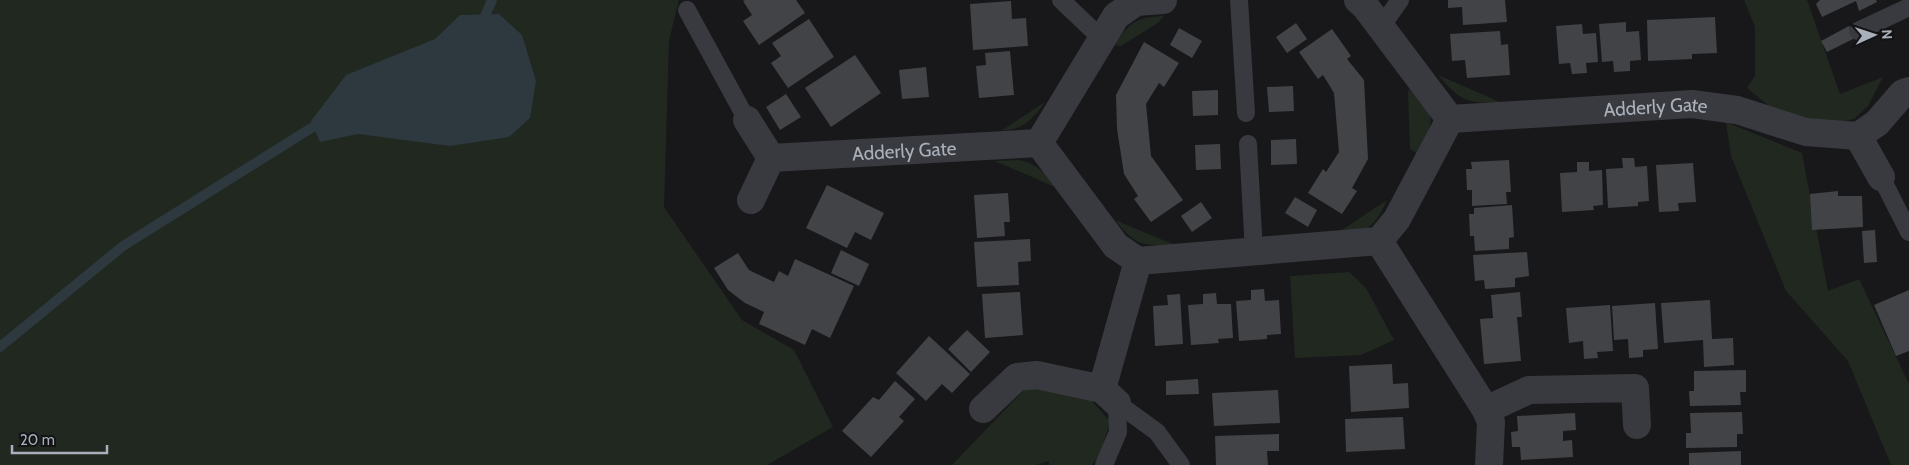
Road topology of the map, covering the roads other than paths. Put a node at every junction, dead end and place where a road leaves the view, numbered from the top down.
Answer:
1 (1061, 0) edge
2 (1163, 0) edge
3 (1239, 0) edge
4 (1358, 0) edge
5 (1400, 0) edge
6 (1909, 7) edge
7 (687, 10) dead end
8 (1381, 27) junction
9 (1858, 31) dead end
10 (1102, 39) junction
11 (1909, 91) edge
12 (1246, 113) dead end
13 (1450, 119) junction
14 (747, 120) joint
15 (1858, 136) junction
16 (1038, 143) junction
17 (1248, 144) dead end
18 (771, 158) junction
19 (1881, 177) joint
20 (751, 200) dead end
21 (1909, 232) edge
22 (1379, 241) junction
23 (1254, 252) junction
24 (1138, 261) junction
25 (1110, 396) junction
26 (983, 409) dead end
27 (1486, 410) junction
28 (1637, 425) dead end
29 (1104, 465) edge
30 (1181, 465) edge
31 (1489, 465) edge

1 - 10 lane
2 - 10 street
3 - 12 lane
4 - 8 street
5 - 8 lane
6 - 9 lane
7 - 14 lane
8 - 13 street
10 - 16 street
11 - 15 street
13 - 15 street, Adderly Gate
13 - 22 street
14 - 18 street
15 - 19 street
16 - 18 street, Adderly Gate
16 - 24 street
17 - 23 lane
18 - 20 street
19 - 21 lane
22 - 23 street
22 - 27 street
23 - 24 street
24 - 25 street
25 - 26 street
25 - 29 lane
25 - 30 lane
27 - 28 street
27 - 31 street

